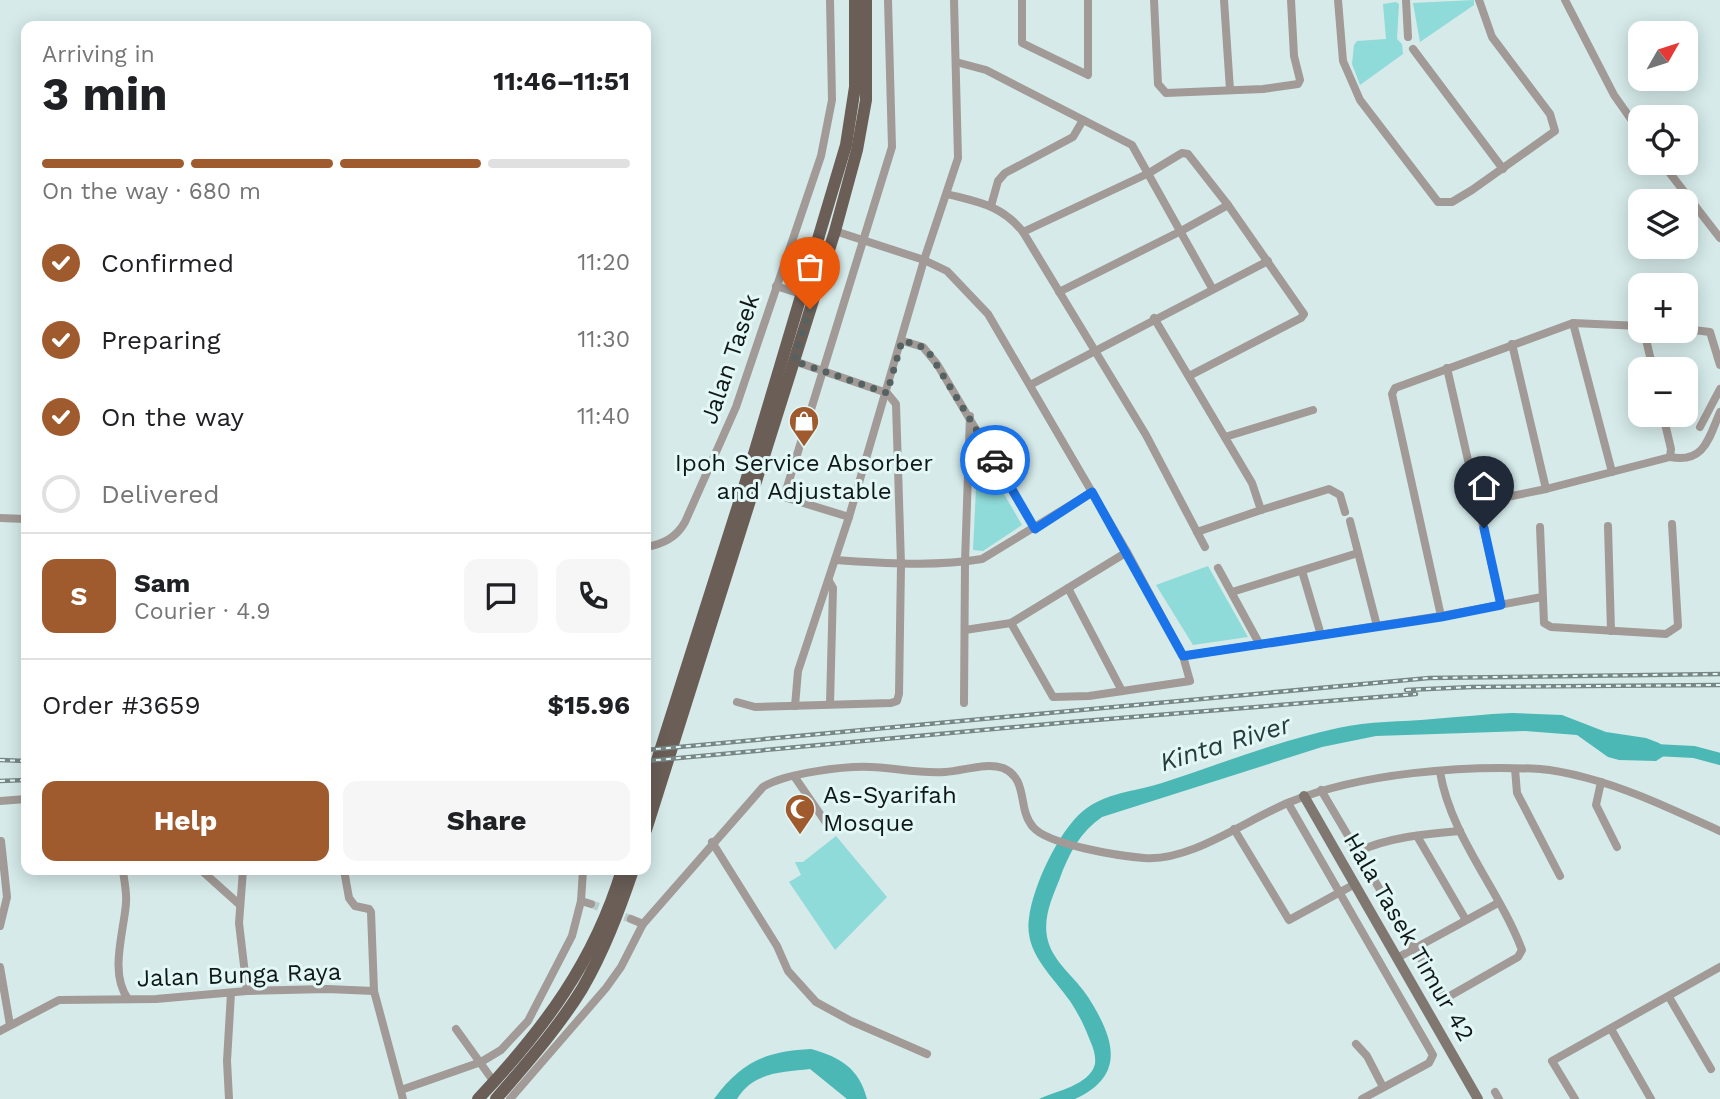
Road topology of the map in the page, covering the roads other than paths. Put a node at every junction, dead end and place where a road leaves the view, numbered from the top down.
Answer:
1 (831, 0) edge
2 (855, 0) edge
3 (866, 0) edge
4 (888, 0) edge
5 (954, 0) edge
6 (1022, 0) edge
7 (1088, 0) edge
8 (1154, 0) edge
9 (1224, 0) edge
10 (1291, 0) edge
11 (1338, 0) edge
12 (1406, 0) edge
13 (1479, 0) edge
14 (1565, 0) edge
15 (1408, 37) dead end
16 (1413, 49) dead end
17 (956, 62) junction
18 (1230, 90) junction
19 (1628, 114) edge
20 (1083, 120) junction
21 (1503, 169) junction
22 (1149, 173) junction
23 (1671, 175) edge
24 (947, 194) junction
25 (1228, 205) junction
26 (991, 206) junction
27 (835, 231) junction
28 (1181, 231) junction
29 (1023, 232) junction
30 (1720, 238) edge
31 (864, 241) junction
32 (924, 260) junction
33 (1268, 261) junction
34 (776, 286) junction
35 (1212, 288) junction
36 (1059, 292) junction
37 (801, 294) junction
38 (1154, 318) junction
39 (1573, 323) junction
40 (1628, 325) edge
41 (1698, 330) edge
42 (902, 341) junction
43 (1512, 344) junction
44 (1094, 350) junction
45 (794, 361) junction
46 (1720, 365) edge
47 (1447, 368) junction
48 (823, 371) junction
49 (1189, 376) junction
50 (1030, 385) junction
51 (1720, 389) edge
52 (887, 393) junction
53 (1313, 410) dead end
54 (1720, 412) edge
55 (970, 416) junction
56 (1700, 426) dead end
57 (1666, 427) edge
58 (1225, 437) junction
59 (1670, 457) junction
60 (1612, 472) junction
61 (1546, 489) junction
62 (1092, 492) junction
63 (1478, 503) junction
64 (1261, 510) junction
65 (1345, 512) dead end
66 (849, 517) junction
67 (0, 518) edge
68 (21, 519) edge
69 (1350, 521) dead end
70 (1672, 524) dead end
71 (1608, 526) dead end
72 (1540, 527) dead end
73 (1035, 529) junction
74 (1197, 531) junction
75 (651, 545) edge
76 (1205, 547) dead end
77 (1127, 552) junction
78 (1358, 553) junction
79 (835, 560) junction
80 (965, 562) junction
81 (901, 564) junction
82 (1218, 568) dead end
83 (1302, 570) junction
84 (829, 581) junction
85 (1068, 588) junction
86 (1232, 592) junction
87 (1542, 597) junction
88 (1501, 605) junction
89 (819, 611) junction
90 (831, 617) junction
91 (1441, 617) junction
92 (1011, 623) junction
93 (1377, 626) junction
94 (965, 630) junction
95 (1611, 631) junction
96 (1321, 635) junction
97 (1260, 645) junction
98 (1183, 656) junction
99 (693, 663) junction
100 (1122, 691) junction
101 (737, 702) dead end
102 (964, 704) dead end
103 (830, 705) junction
104 (795, 706) junction
105 (1515, 769) junction
106 (1440, 772) junction
107 (794, 776) junction
108 (651, 781) edge
109 (1601, 782) junction
110 (1321, 790) junction
111 (1304, 796) junction
112 (21, 800) edge
113 (0, 801) edge
114 (1287, 803) junction
115 (651, 812) edge
116 (829, 827) dead end
117 (1234, 829) junction
118 (1460, 831) junction
119 (1720, 831) edge
120 (1417, 836) junction
121 (1, 841) edge
122 (712, 842) junction
123 (1617, 847) dead end
124 (1357, 852) junction
125 (124, 875) edge
126 (207, 875) edge
127 (243, 875) edge
128 (345, 875) edge
129 (583, 875) edge
130 (620, 875) edge
131 (631, 875) edge
132 (1560, 876) dead end
133 (1356, 884) junction
134 (1340, 892) junction
135 (580, 901) junction
136 (1498, 903) junction
137 (591, 904) tunnel mouth
138 (240, 905) junction
139 (631, 919) tunnel mouth
140 (1466, 920) junction
141 (643, 924) junction
142 (0, 926) edge
143 (1414, 948) junction
144 (1397, 958) junction
145 (0, 967) edge
146 (1720, 967) edge
147 (247, 991) junction
148 (374, 991) junction
149 (231, 993) junction
150 (1669, 997) junction
151 (128, 999) junction
152 (10, 1025) junction
153 (456, 1029) dead end
154 (1611, 1029) junction
155 (0, 1031) edge
156 (1356, 1044) dead end
157 (927, 1054) dead end
158 (481, 1062) junction
159 (1711, 1069) dead end
160 (494, 1082) junction
161 (1383, 1087) junction
162 (402, 1095) edge
163 (229, 1099) edge
164 (478, 1099) edge
165 (496, 1099) edge
166 (510, 1099) edge
167 (1362, 1099) edge
168 (1478, 1099) edge
169 (1575, 1099) edge
170 (1651, 1099) edge

1 - 34 street, Jalan Tasek
2 - 37 main road
3 - 27 main road
4 - 31 street
5 - 17 street
6 - 7 street
8 - 18 street
9 - 18 street
10 - 18 street
11 - 21 street
12 - 15 street
13 - 21 street
14 - 19 street
16 - 21 street
17 - 20 street
17 - 24 street
20 - 22 street
20 - 26 street
22 - 25 street
22 - 28 street
22 - 29 street
23 - 30 street
24 - 26 street
24 - 32 street
25 - 28 street
25 - 33 street
26 - 29 street
27 - 31 street
27 - 45 main road
28 - 35 street
28 - 36 street
29 - 36 street
31 - 32 street
31 - 48 street
32 - 42 street
32 - 50 street
33 - 35 street
33 - 49 street
34 - 37 street
34 - 75 street, Jalan Tasek
35 - 38 street
36 - 44 street
37 - 99 main road
38 - 44 street
38 - 49 street
39 - 40 street
39 - 43 street
39 - 60 street
41 - 46 street
42 - 52 street
42 - 55 street
43 - 47 street
43 - 61 street
44 - 50 street
44 - 74 street
45 - 48 street
45 - 99 main road
47 - 63 street
47 - 91 street
48 - 52 street
48 - 66 street
49 - 58 street
50 - 62 street
51 - 56 street
52 - 66 street
52 - 81 street
53 - 58 street
54 - 59 street
55 - 73 street
55 - 80 street
57 - 59 street
58 - 64 street
59 - 60 street
60 - 61 street
61 - 63 street
62 - 73 street
62 - 77 street
63 - 88 street
64 - 65 street
64 - 74 street
66 - 79 street
67 - 68 street
69 - 78 street
70 - 95 street
71 - 95 street
72 - 87 street
73 - 80 street
74 - 76 street
77 - 85 street
77 - 98 street
78 - 83 street
78 - 93 street
79 - 81 street
79 - 84 street
80 - 81 street
80 - 94 street
81 - 103 street
82 - 86 street
83 - 86 street
83 - 96 street
84 - 89 street
84 - 90 street
85 - 92 street
85 - 100 street
86 - 97 street
87 - 88 street
87 - 95 street
88 - 91 street
89 - 90 street
89 - 104 street
90 - 103 street
91 - 93 street
92 - 94 street
92 - 100 street
93 - 96 street
94 - 102 street
96 - 97 street
97 - 98 street
98 - 100 street
99 - 108 main road
99 - 115 main road
101 - 104 street
103 - 104 street
105 - 106 street
105 - 109 street
105 - 132 street
106 - 110 street
106 - 118 street
107 - 116 street
107 - 117 street
107 - 122 street
109 - 119 street
109 - 123 street
110 - 111 street
110 - 124 street
111 - 114 street
111 - 133 street, Hala Tasek Timur 42
112 - 113 street
114 - 117 street
114 - 134 street
117 - 134 street
118 - 120 street
118 - 136 street
120 - 124 street
120 - 140 street
121 - 142 street
122 - 141 street
122 - 157 street
124 - 143 street
125 - 151 street
126 - 138 street
127 - 138 street
128 - 148 street
129 - 135 street
130 - 160 main road
131 - 165 main road
133 - 134 street
133 - 144 street, Hala Tasek Timur 42
134 - 161 street
135 - 137 street
135 - 158 street
136 - 140 street
136 - 143 street
138 - 147 street
139 - 141 street
140 - 143 street
141 - 166 street
143 - 144 street
144 - 168 street, Hala Tasek Timur 42
145 - 152 street
146 - 150 street
147 - 148 street, Jalan Bunga Raya
147 - 149 street, Jalan Bunga Raya
148 - 162 street, Jalan Bunga Raya
149 - 151 street, Jalan Bunga Raya
149 - 163 street
150 - 154 street
150 - 159 street
151 - 152 street, Jalan Bunga Raya
152 - 155 street, Jalan Bunga Raya
153 - 158 street
154 - 169 street
154 - 170 street
156 - 161 street
158 - 160 street
158 - 162 street
160 - 164 main road
161 - 167 street

